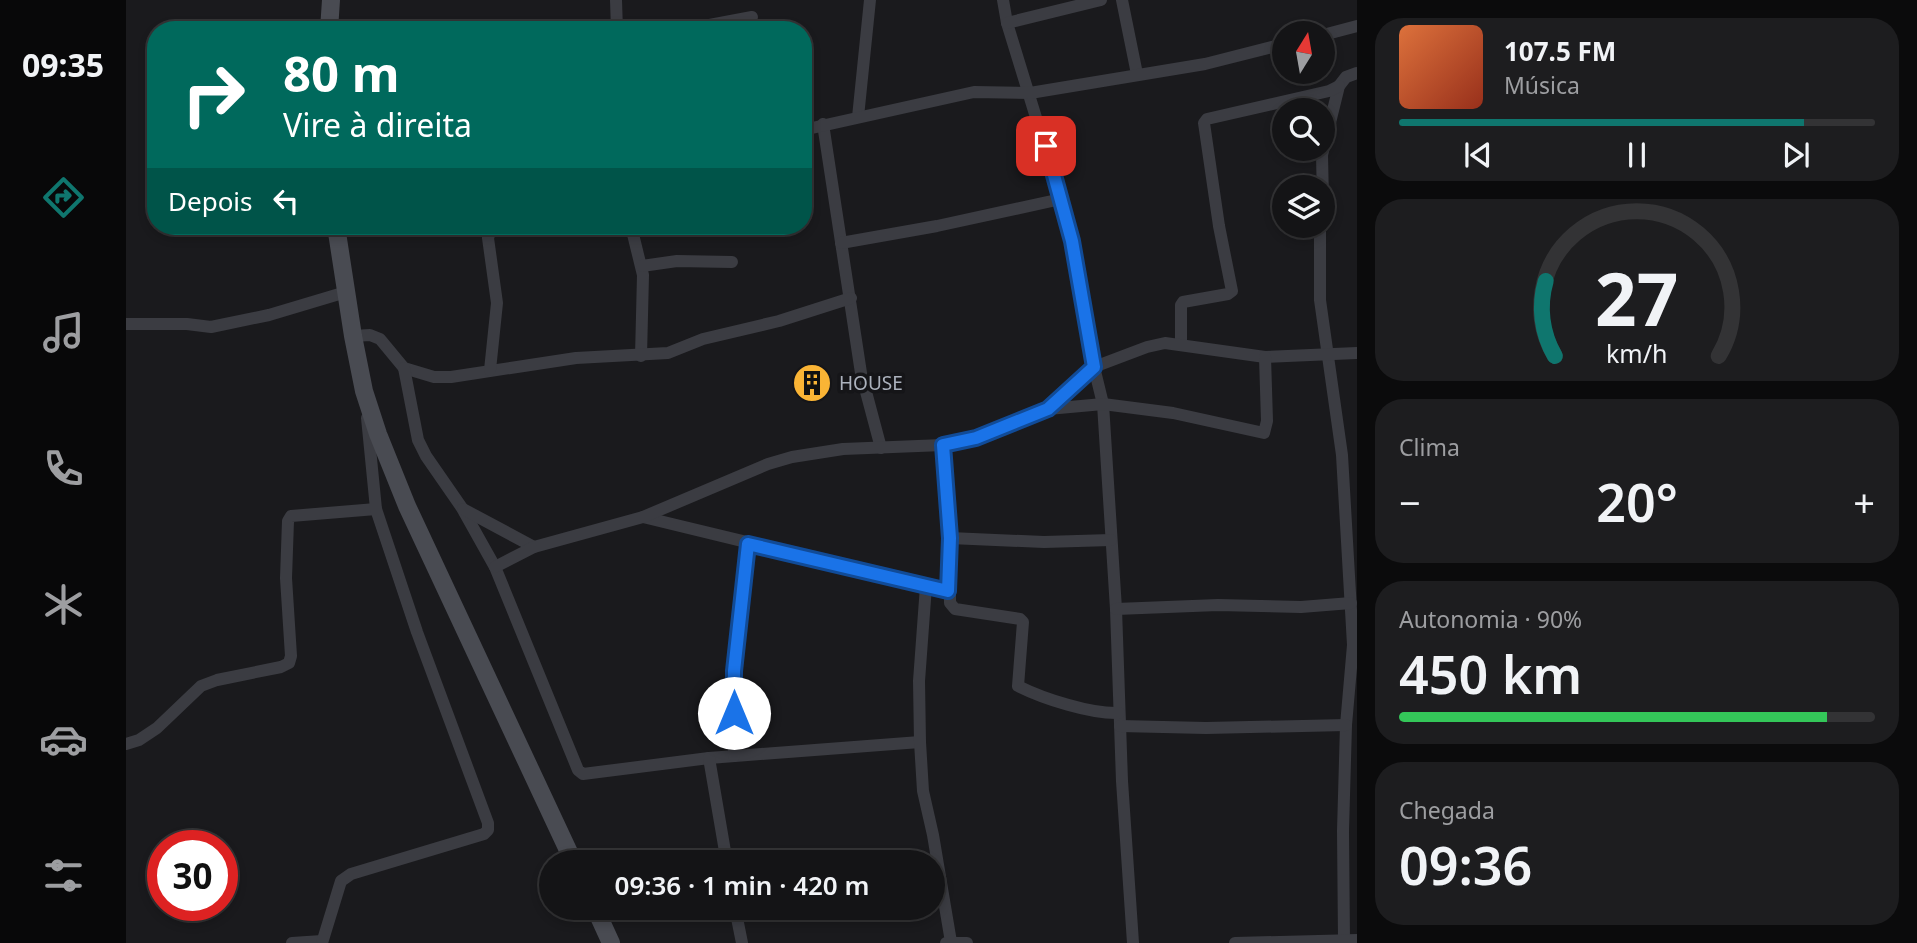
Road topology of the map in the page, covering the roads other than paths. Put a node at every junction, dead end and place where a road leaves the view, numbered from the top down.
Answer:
1 (331, 0) edge
2 (616, 0) edge
3 (870, 0) edge
4 (1003, 0) edge
5 (1101, 0) edge
6 (1122, 0) edge
7 (752, 17) dead end
8 (330, 21) edge
9 (617, 21) edge
10 (731, 21) edge
11 (1007, 23) junction
12 (1357, 26) edge
13 (1335, 32) edge
14 (1272, 47) edge
15 (1357, 73) edge
16 (1137, 74) junction
17 (1339, 86) junction
18 (1030, 93) junction
19 (858, 117) junction
20 (823, 124) junction
21 (812, 127) edge
22 (1322, 175) edge
23 (1061, 199) junction
24 (337, 235) edge
25 (489, 235) edge
26 (634, 235) edge
27 (1320, 238) edge
28 (841, 243) junction
29 (732, 262) dead end
30 (642, 265) junction
31 (346, 292) junction
32 (851, 298) junction
33 (126, 324) edge
34 (353, 335) junction
35 (1181, 344) junction
36 (1357, 353) edge
37 (1327, 354) junction
38 (641, 356) junction
39 (1265, 357) junction
40 (1094, 367) junction
41 (404, 368) junction
42 (490, 370) junction
43 (364, 391) junction
44 (1103, 404) junction
45 (1048, 409) junction
46 (943, 445) junction
47 (881, 448) junction
48 (462, 508) junction
49 (376, 509) junction
50 (643, 517) junction
51 (950, 538) junction
52 (1111, 540) junction
53 (748, 544) junction
54 (534, 547) junction
55 (495, 567) junction
56 (926, 586) junction
57 (948, 591) junction
58 (1353, 607) edge
59 (1116, 609) junction
60 (1353, 679) edge
61 (1120, 720) junction
62 (1346, 725) junction
63 (920, 742) junction
64 (126, 744) edge
65 (734, 756) junction
66 (709, 758) junction
67 (568, 850) edge
68 (725, 850) edge
69 (600, 920) edge
70 (738, 920) edge
71 (1350, 940) edge
72 (322, 942) edge
73 (948, 942) edge
74 (292, 943) edge
75 (611, 943) edge
76 (742, 943) edge
77 (967, 943) edge
78 (1133, 943) edge
79 (1235, 943) edge

1 - 8 main road
2 - 9 street
3 - 19 street
4 - 11 street
5 - 11 street
6 - 16 street
7 - 10 street
11 - 18 street
12 - 13 street
14 - 16 street
15 - 17 street
16 - 18 street
17 - 22 street
17 - 35 street
18 - 19 street
18 - 23 street
19 - 20 street
20 - 21 street
20 - 28 street
23 - 28 street
23 - 40 street
24 - 31 main road
25 - 42 street
26 - 30 street
27 - 37 street
28 - 32 street
29 - 30 street
30 - 38 street
31 - 33 street
31 - 34 main road
32 - 38 street
32 - 47 street
34 - 41 street
34 - 43 main road
35 - 39 street
35 - 40 street
36 - 37 street
37 - 39 street
37 - 58 street
38 - 42 street
39 - 44 street
40 - 44 street
40 - 45 street
41 - 42 street
41 - 48 street
43 - 49 street
43 - 67 main road
44 - 45 street
44 - 52 street
45 - 46 street
46 - 47 street
46 - 51 street
47 - 50 street
48 - 54 street
48 - 55 street
49 - 64 street
49 - 72 street
50 - 53 street
50 - 54 street
51 - 52 street
51 - 57 street
52 - 59 street
53 - 56 street
53 - 65 street
54 - 55 street
55 - 66 street
56 - 57 street
56 - 63 street
57 - 61 street
58 - 59 street
58 - 60 street
59 - 61 street
60 - 62 street
61 - 62 street
61 - 78 street
62 - 71 street
63 - 65 street
63 - 73 street
65 - 66 street
66 - 68 street
69 - 75 main road
70 - 76 street
71 - 79 street
72 - 74 street
73 - 77 street

